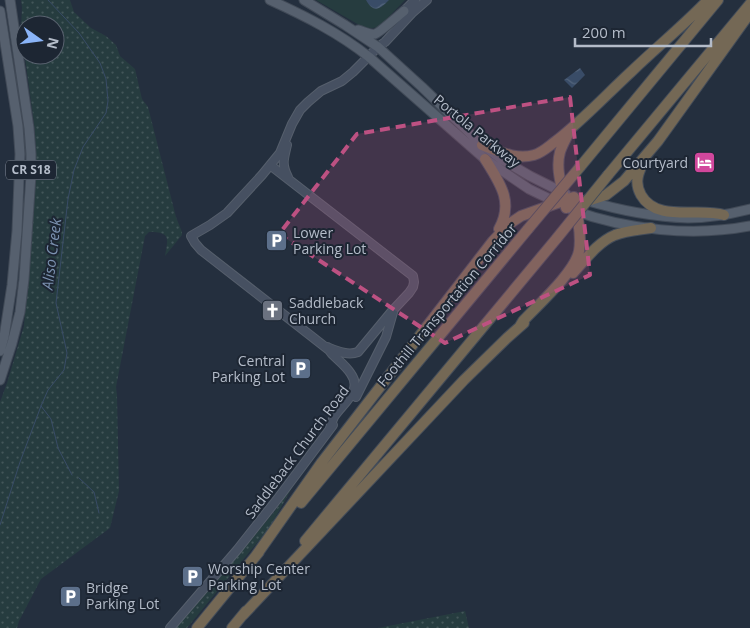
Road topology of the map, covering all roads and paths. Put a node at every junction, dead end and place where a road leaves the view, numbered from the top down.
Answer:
1 (10, 0) edge
2 (270, 0) edge
3 (304, 0) edge
4 (414, 0) edge
5 (427, 0) edge
6 (708, 0) edge
7 (718, 0) edge
8 (750, 4) edge
9 (0, 11) edge
10 (404, 11) junction
11 (750, 13) edge
12 (348, 27) junction
13 (378, 47) junction
14 (370, 56) junction
15 (570, 130) junction
16 (288, 133) junction
17 (658, 142) junction
18 (482, 145) junction
19 (485, 159) junction
20 (270, 165) junction
21 (291, 181) junction
22 (588, 201) junction
23 (569, 203) junction
24 (750, 209) edge
25 (724, 214) junction
26 (750, 226) edge
27 (651, 228) junction
28 (493, 241) junction
29 (394, 309) junction
30 (520, 326) junction
31 (325, 347) junction
32 (0, 352) edge
33 (0, 380) edge
34 (330, 428) junction
35 (255, 557) junction
36 (243, 616) junction
37 (170, 628) edge
38 (197, 628) edge
39 (232, 628) edge

1 - 33 main road, CR S18
2 - 14 main road, Portola Parkway
3 - 12 main road, Portola Parkway
4 - 10 main road
5 - 13 main road
6 - 15 highway
7 - 35 highway, Foothill Transportation Corridor, bridge
8 - 36 highway, bridge
9 - 32 main road, CR S18
10 - 12 main road
10 - 13 main road
11 - 17 highway
12 - 13 main road, Portola Parkway
13 - 14 main road
13 - 18 main road, Portola Parkway
14 - 16 main road
14 - 19 main road, Portola Parkway
15 - 18 highway
15 - 23 highway
16 - 20 main road
16 - 21 main road
17 - 22 highway
17 - 25 highway
18 - 23 main road, Portola Parkway
19 - 23 main road, Portola Parkway
19 - 28 highway
20 - 21 main road, Saddleback Church Road
20 - 31 main road
21 - 29 main road, Saddleback Church Road
22 - 23 highway
22 - 25 main road
23 - 27 main road, Portola Parkway
23 - 28 highway
23 - 30 highway
24 - 25 main road
26 - 27 main road, Portola Parkway
27 - 30 highway
28 - 35 highway
29 - 31 main road
29 - 34 main road, Saddleback Church Road
30 - 36 highway
31 - 34 main road
34 - 37 main road, Saddleback Church Road
35 - 38 highway, Foothill Transportation Corridor
36 - 39 highway

